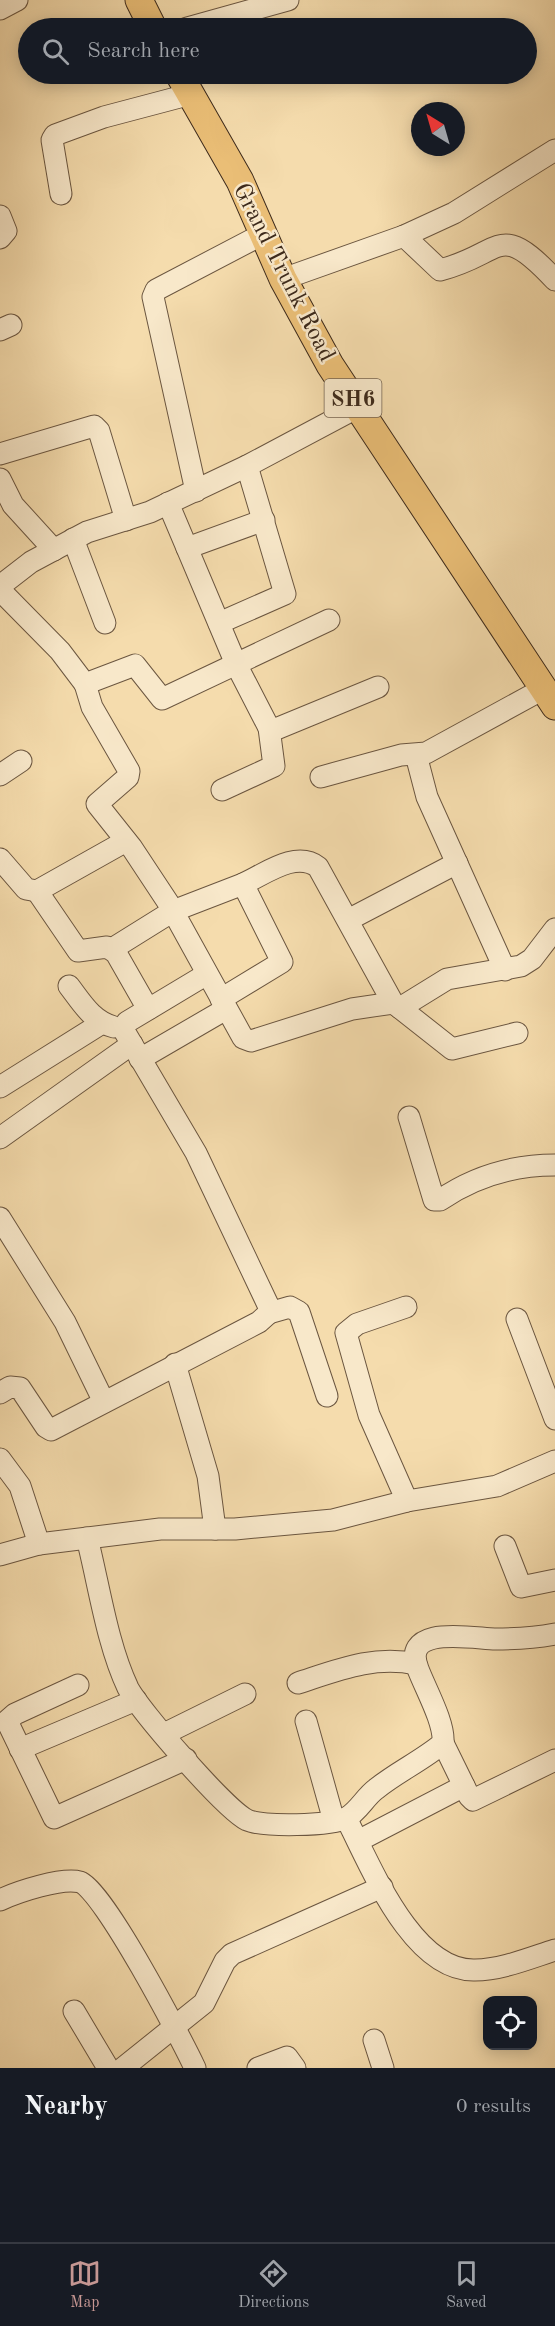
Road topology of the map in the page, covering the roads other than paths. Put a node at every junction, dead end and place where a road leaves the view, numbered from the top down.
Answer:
1 (17, 0) edge
2 (139, 0) edge
3 (288, 0) edge
4 (0, 9) edge
5 (148, 18) edge
6 (223, 18) edge
7 (185, 84) edge
8 (555, 150) edge
9 (61, 194) dead end
10 (0, 216) edge
11 (263, 234) junction
12 (404, 236) junction
13 (0, 238) edge
14 (283, 279) junction
15 (555, 280) edge
16 (358, 406) junction
17 (0, 454) edge
18 (247, 465) junction
19 (0, 479) edge
20 (196, 491) junction
21 (168, 504) junction
22 (126, 520) junction
23 (264, 520) junction
24 (73, 539) junction
25 (187, 548) junction
26 (54, 550) junction
27 (0, 588) edge
28 (329, 620) dead end
29 (105, 623) dead end
30 (219, 623) junction
31 (236, 664) junction
32 (85, 684) junction
33 (378, 687) dead end
34 (549, 698) edge
35 (269, 728) junction
36 (416, 755) junction
37 (21, 761) dead end
38 (0, 775) edge
39 (321, 777) dead end
40 (222, 790) dead end
41 (126, 841) junction
42 (0, 859) edge
43 (457, 863) junction
44 (243, 884) junction
45 (36, 891) junction
46 (173, 911) junction
47 (348, 920) junction
48 (555, 929) edge
49 (112, 949) junction
50 (505, 970) junction
51 (207, 974) junction
52 (69, 986) dead end
53 (224, 1004) junction
54 (397, 1005) junction
55 (148, 1009) junction
56 (102, 1023) junction
57 (518, 1033) dead end
58 (132, 1044) junction
59 (1, 1084) edge
60 (409, 1117) dead end
61 (0, 1138) edge
62 (555, 1165) edge
63 (2, 1226) edge
64 (406, 1307) dead end
65 (269, 1312) junction
66 (517, 1319) dead end
67 (175, 1364) junction
68 (0, 1393) edge
69 (327, 1396) dead end
70 (104, 1402) junction
71 (555, 1419) edge
72 (0, 1459) edge
73 (555, 1461) edge
74 (407, 1501) junction
75 (215, 1529) junction
76 (87, 1538) junction
77 (39, 1544) junction
78 (505, 1546) dead end
79 (0, 1555) edge
80 (555, 1580) edge
81 (555, 1634) edge
82 (416, 1664) junction
83 (298, 1683) dead end
84 (78, 1685) dead end
85 (245, 1694) dead end
86 (136, 1700) junction
87 (306, 1721) dead end
88 (164, 1734) junction
89 (444, 1743) junction
90 (20, 1749) junction
91 (186, 1759) junction
92 (555, 1760) edge
93 (464, 1786) junction
94 (340, 1820) junction
95 (358, 1841) junction
96 (382, 1887) junction
97 (0, 1900) edge
98 (555, 1950) edge
99 (74, 2011) dead end
100 (175, 2025) junction
101 (374, 2040) dead end
102 (108, 2068) edge
103 (123, 2068) edge
104 (195, 2068) edge
105 (258, 2068) edge
106 (295, 2068) edge
107 (383, 2068) edge

1 - 4 street
2 - 5 main road
3 - 6 street
7 - 9 street
7 - 11 main road, Grand Trunk Road / SH6
8 - 12 street
10 - 13 street
11 - 14 main road, Grand Trunk Road / SH6
11 - 20 street
12 - 14 street
12 - 15 street
14 - 16 main road, Grand Trunk Road / SH6
16 - 18 street
16 - 34 main road, Grand Trunk Road / SH6
17 - 22 street
18 - 20 street
18 - 23 street
19 - 26 street
20 - 21 street
21 - 22 street
21 - 25 street
22 - 24 street
23 - 25 street
23 - 30 street
24 - 26 street
24 - 29 street
25 - 30 street
26 - 27 street
27 - 32 street
28 - 31 street
30 - 31 street
31 - 32 street
31 - 35 street
32 - 41 street
33 - 35 street
34 - 36 street
35 - 40 street
36 - 39 street
36 - 43 street
37 - 38 street
41 - 45 street
41 - 46 street
42 - 45 street
43 - 47 street
43 - 50 street
44 - 46 street
44 - 47 street
44 - 53 street
45 - 49 street
46 - 49 street
46 - 51 street
47 - 54 street
48 - 50 street
49 - 55 street
50 - 54 street
51 - 53 street
51 - 55 street
52 - 56 street
53 - 54 street
53 - 58 street
54 - 57 street
55 - 58 street
56 - 58 street
56 - 59 street
58 - 61 street
58 - 65 street
60 - 62 street
63 - 70 street
64 - 74 street
65 - 67 street
65 - 69 street
66 - 71 street
67 - 70 street
67 - 75 street
68 - 70 street
72 - 77 street
73 - 74 street
74 - 75 street
75 - 76 street
76 - 77 street
76 - 86 street
77 - 79 street
78 - 80 street
81 - 82 street
82 - 83 street
82 - 89 street
84 - 90 street
85 - 88 street
86 - 88 street
86 - 90 street
87 - 94 street
88 - 91 street
89 - 93 street
89 - 94 street
90 - 91 street
91 - 94 street
92 - 93 street
93 - 95 street
94 - 95 street
95 - 96 street
96 - 98 street
96 - 100 street
97 - 100 street
99 - 102 street
100 - 103 street
100 - 104 street
101 - 107 street
105 - 106 street

